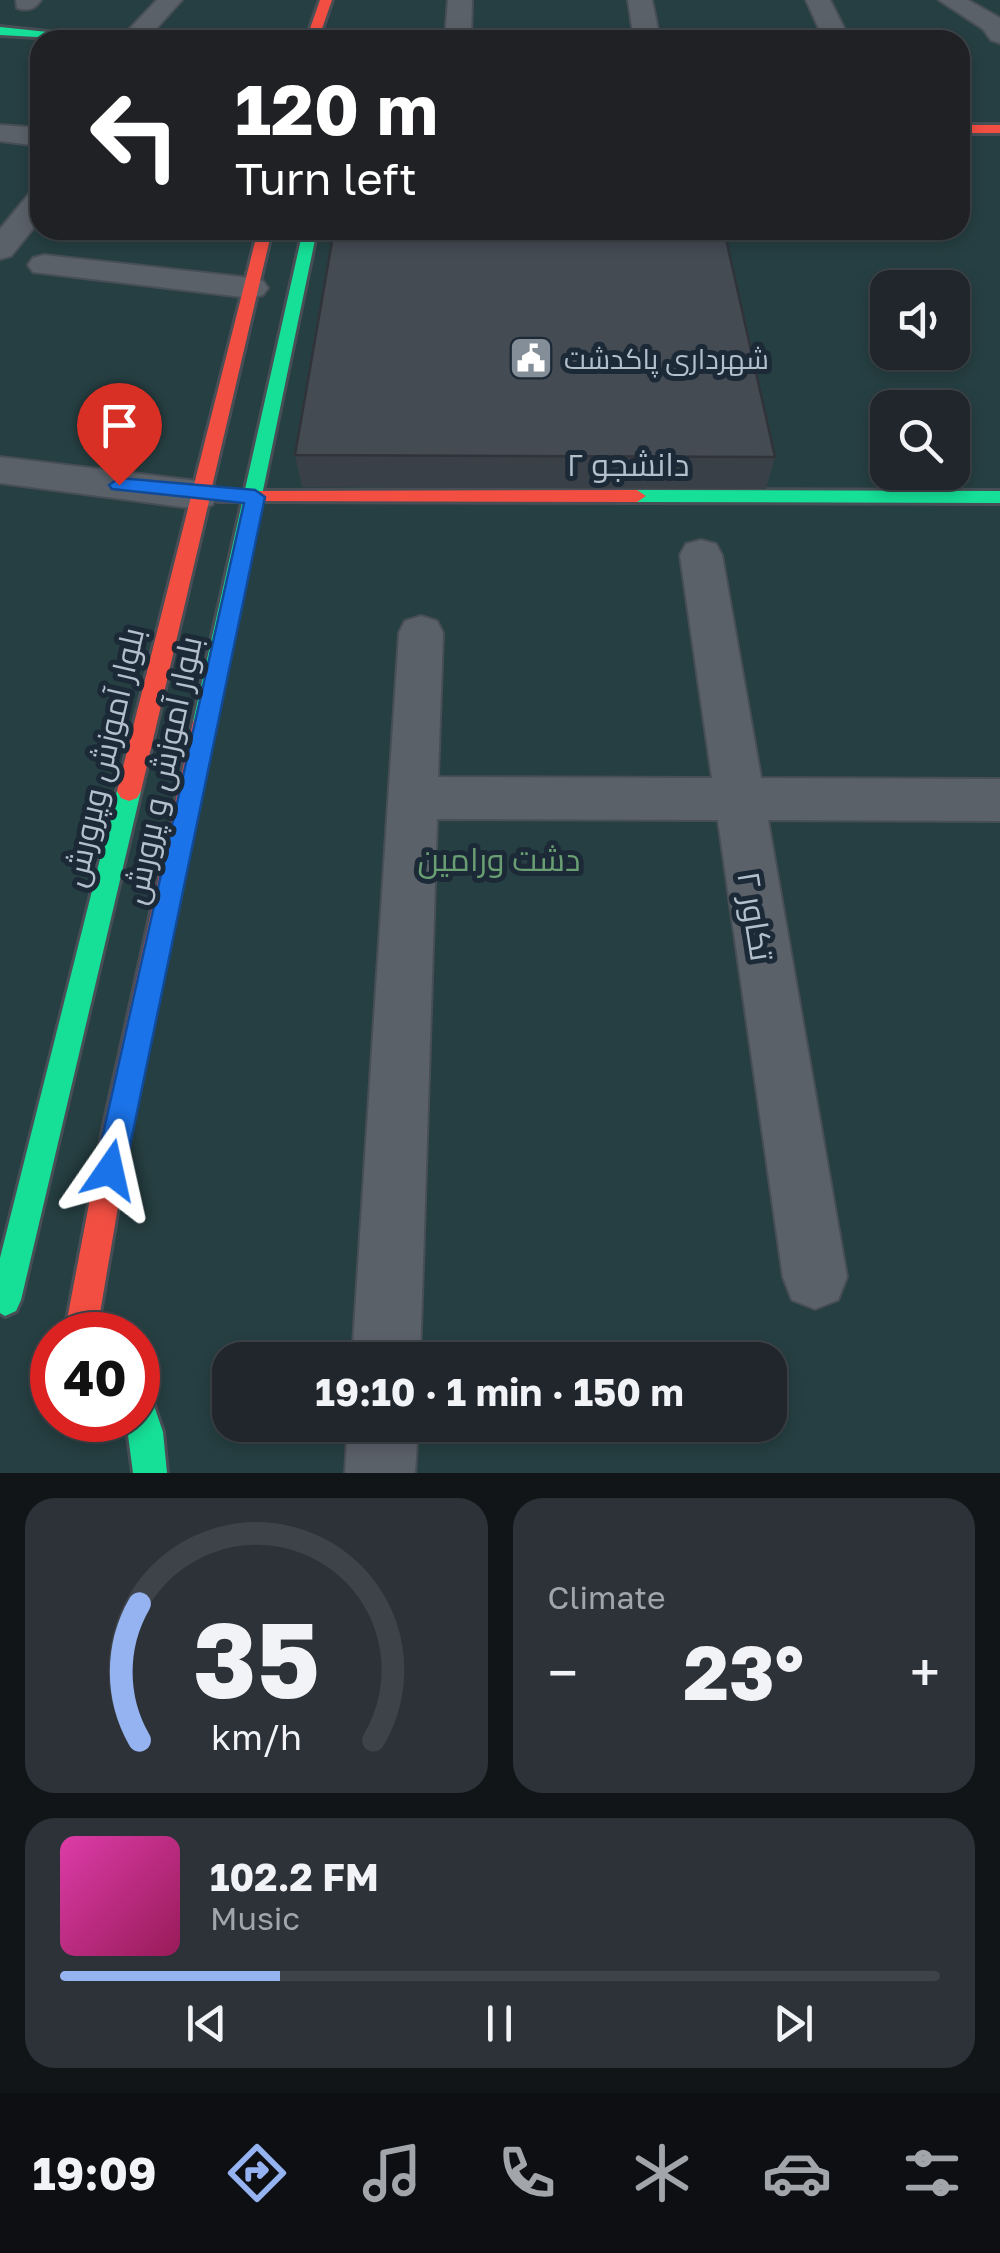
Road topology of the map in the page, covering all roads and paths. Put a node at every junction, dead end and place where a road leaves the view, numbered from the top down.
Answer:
1 (170, 0) edge
2 (326, 0) edge
3 (353, 0) edge
4 (460, 0) edge
5 (640, 0) edge
6 (818, 0) edge
7 (951, 0) edge
8 (142, 30) edge
9 (316, 30) edge
10 (458, 30) edge
11 (645, 30) edge
12 (833, 30) edge
13 (0, 31) edge
14 (30, 34) edge
15 (1000, 36) edge
16 (970, 129) edge
17 (1000, 129) edge
18 (0, 133) edge
19 (30, 137) edge
20 (30, 212) edge
21 (262, 240) edge
22 (308, 240) edge
23 (0, 249) edge
24 (44, 265) dead end
25 (251, 288) junction
26 (0, 470) edge
27 (198, 494) junction
28 (1000, 496) edge
29 (255, 497) junction
30 (701, 555) dead end
31 (421, 632) dead end
32 (737, 797) junction
33 (412, 798) junction
34 (1000, 800) edge
35 (815, 1277) dead end
36 (2, 1300) edge
37 (32, 1304) dead end
38 (90, 1312) edge
39 (387, 1342) edge
40 (148, 1442) edge
41 (382, 1442) edge
42 (150, 1473) edge
43 (380, 1473) edge

1 - 8 street
2 - 3 street
2 - 9 street
4 - 10 street
5 - 11 street
6 - 12 street
7 - 15 street
13 - 14 street
16 - 17 street
18 - 19 street
20 - 23 street
21 - 25 street, بلوار آموزش وپرورش
22 - 29 street, بلوار آموزش و پرورش
24 - 25 street
25 - 27 street, بلوار آموزش وپرورش
26 - 27 street
27 - 29 street, دانشجو ۲
27 - 36 street, بلوار آموزش وپرورش
28 - 29 street, دانشجو ۲
29 - 38 street, بلوار آموزش و پرورش
30 - 32 street, تکاور ۲
31 - 33 street
32 - 33 street
32 - 34 street
32 - 35 street, تکاور ۲
33 - 39 street
36 - 37 street
40 - 42 street
41 - 43 street

